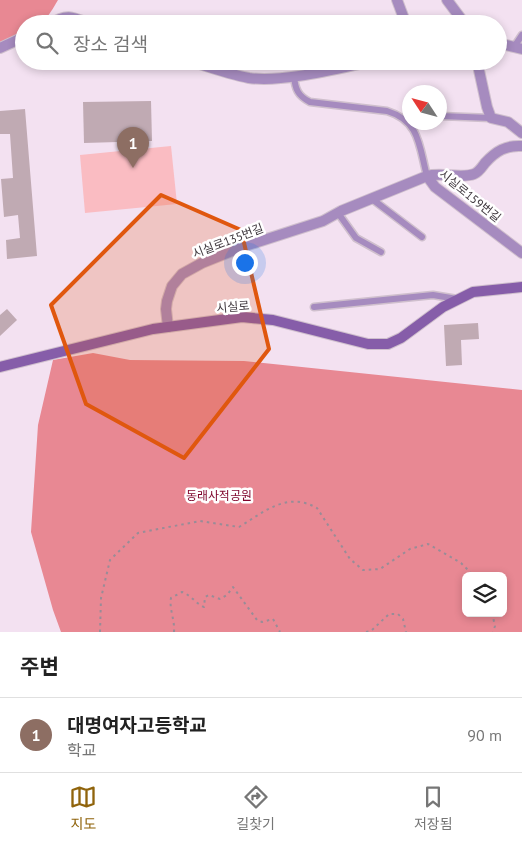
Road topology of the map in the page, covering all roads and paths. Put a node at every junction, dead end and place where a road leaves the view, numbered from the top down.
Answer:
1 (397, 0) edge
2 (451, 2) edge
3 (403, 15) edge
4 (459, 15) edge
5 (522, 35) edge
6 (15, 41) edge
7 (0, 48) edge
8 (518, 48) edge
9 (221, 70) edge
10 (326, 70) edge
11 (479, 70) edge
12 (294, 76) junction
13 (447, 116) edge
14 (491, 118) junction
15 (522, 133) edge
16 (522, 146) edge
17 (427, 176) junction
18 (372, 199) junction
19 (338, 212) junction
20 (422, 237) dead end
21 (381, 252) dead end
22 (522, 253) edge
23 (522, 287) edge
24 (457, 299) junction
25 (314, 307) dead end
26 (168, 327) junction
27 (0, 367) edge
28 (470, 572) edge
29 (493, 617) edge
30 (100, 632) edge
31 (174, 632) edge
32 (280, 632) edge
33 (366, 632) edge
34 (406, 632) edge
35 (493, 632) edge

1 - 3 street
2 - 4 street
5 - 8 lane
6 - 7 street
9 - 12 street
10 - 12 street
11 - 14 street
12 - 17 lane
13 - 14 lane
14 - 15 street
16 - 17 street, 시실로135번길
17 - 18 street, 시실로135번길
17 - 22 street, 시실로159번길
18 - 19 street, 시실로135번길
18 - 20 lane
19 - 21 lane
19 - 26 street, 시실로135번길
23 - 24 main road, 시실로
24 - 25 lane, 시실로
24 - 26 main road, 시실로
26 - 27 main road, 시실로
28 - 30 path
29 - 35 path
31 - 32 path
33 - 34 path

